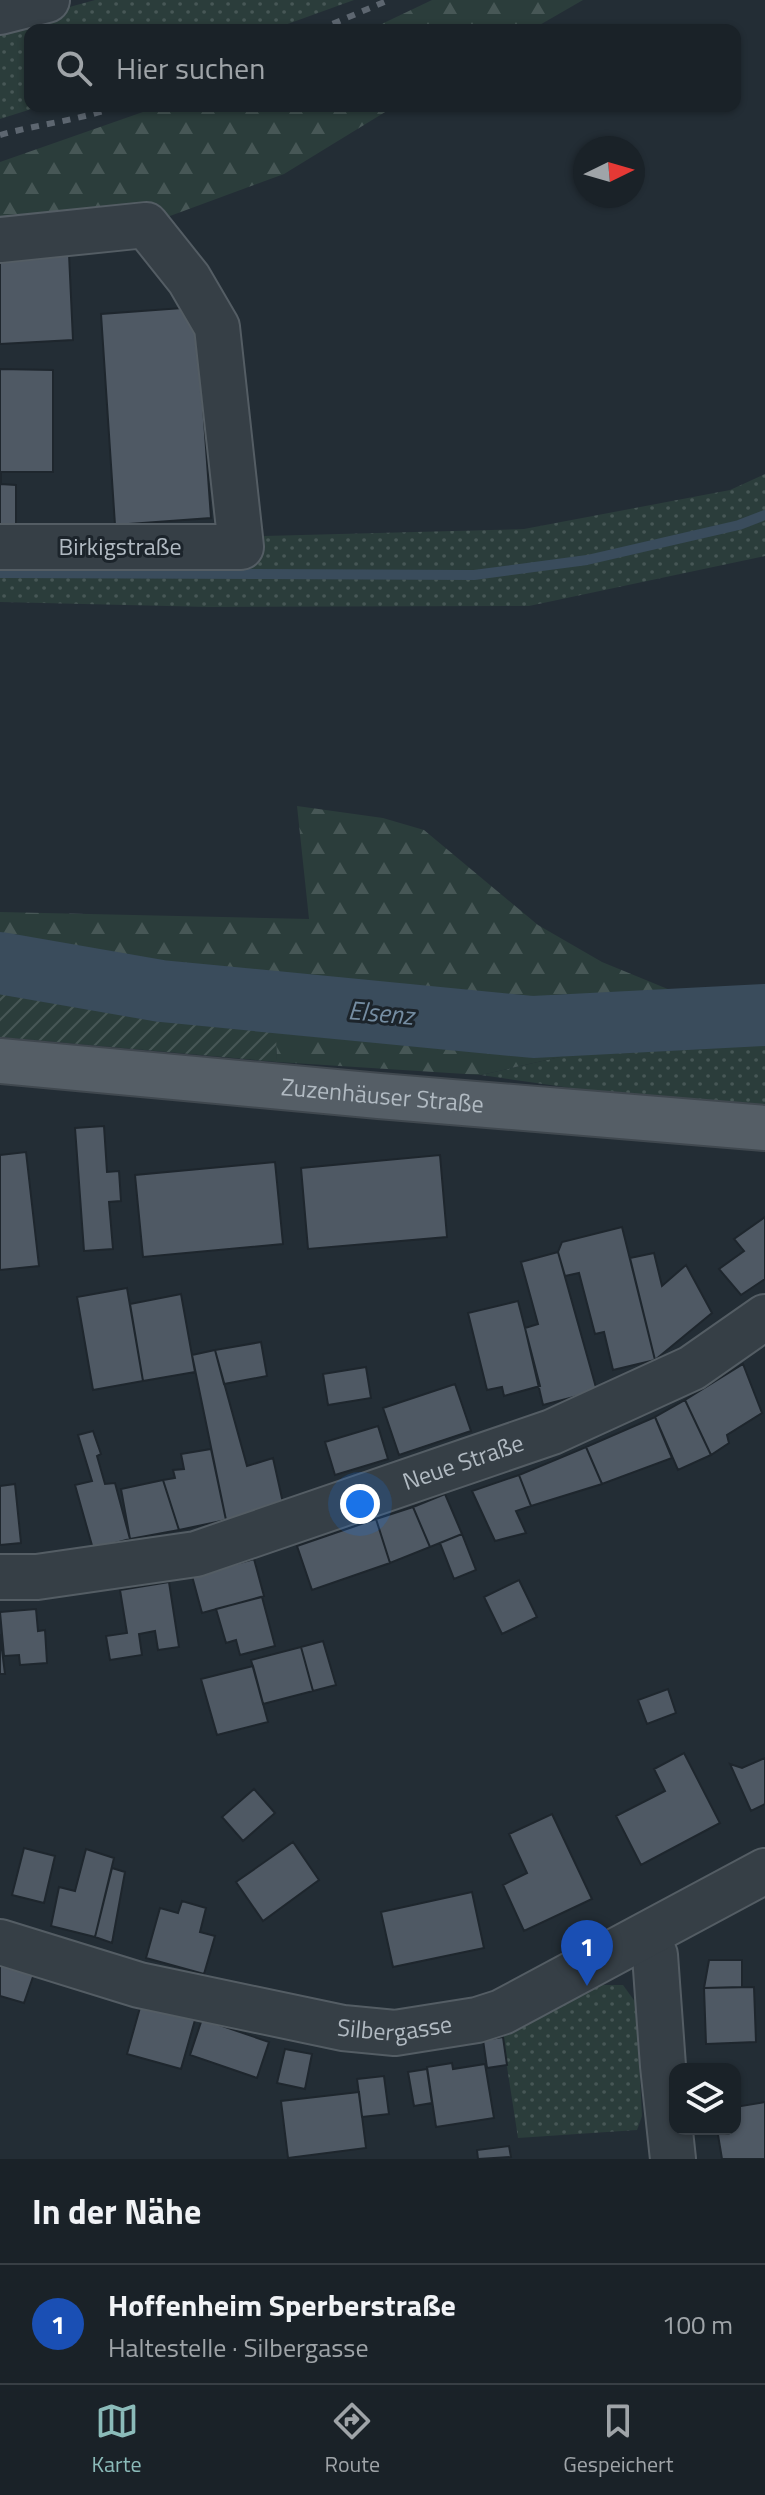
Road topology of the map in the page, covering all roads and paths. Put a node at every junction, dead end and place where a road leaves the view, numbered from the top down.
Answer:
1 (47, 0) edge
2 (0, 12) edge
3 (0, 240) edge
4 (0, 547) edge
5 (0, 1061) edge
6 (765, 1128) edge
7 (765, 1317) edge
8 (0, 1577) edge
9 (765, 1871) edge
10 (646, 1936) junction
11 (0, 1942) edge
12 (673, 2159) edge

1 - 2 street
3 - 4 street, Birkigstraße
5 - 6 main road, Zuzenhäuser Straße
7 - 8 street, Neue Straße
9 - 10 street, Silbergasse
10 - 11 street, Silbergasse
10 - 12 street

